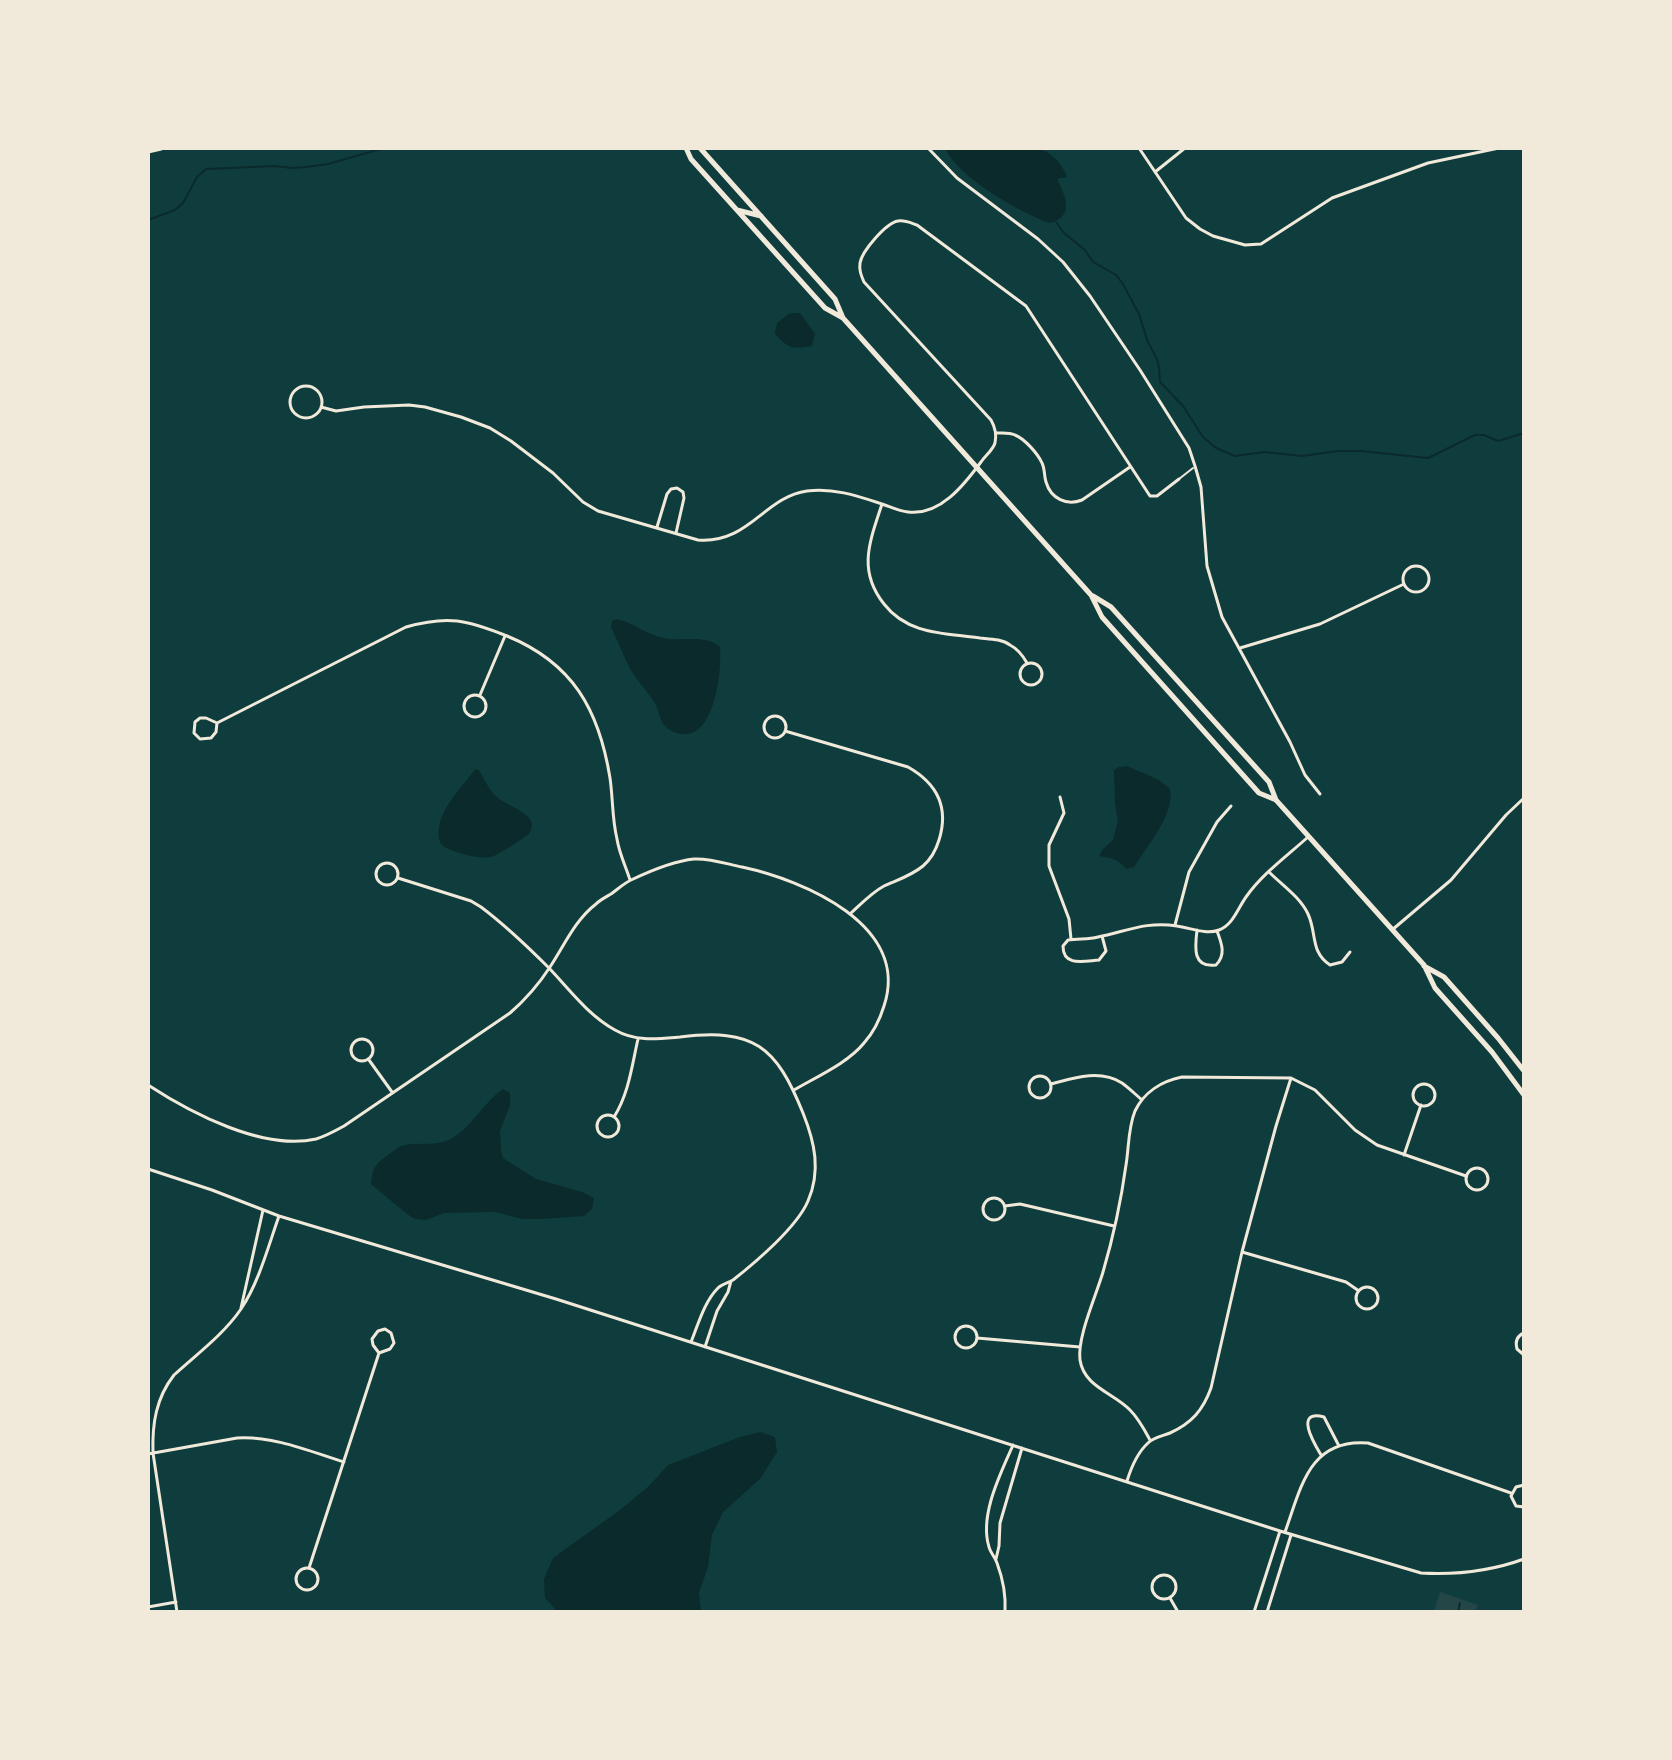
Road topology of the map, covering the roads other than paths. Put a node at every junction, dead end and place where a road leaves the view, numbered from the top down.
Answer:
1 (161, 148) edge
2 (686, 148) edge
3 (700, 148) edge
4 (928, 148) edge
5 (1139, 148) edge
6 (1185, 148) edge
7 (1499, 148) edge
8 (148, 151) edge
9 (1155, 172) junction
10 (736, 209) junction
11 (761, 216) junction
12 (843, 318) junction
13 (321, 407) junction
14 (996, 433) junction
15 (1195, 466) junction
16 (1130, 467) junction
17 (977, 468) junction
18 (1179, 479) joint
19 (882, 504) junction
20 (657, 528) junction
21 (676, 533) junction
22 (1404, 584) junction
23 (1091, 595) junction
24 (505, 636) junction
25 (1240, 648) junction
26 (1027, 663) junction
27 (480, 695) junction
28 (217, 723) junction
29 (785, 731) junction
30 (1320, 794) dead end
31 (1060, 797) dead end
32 (1524, 798) edge
33 (1276, 800) junction
34 (1231, 806) dead end
35 (1308, 837) junction
36 (1269, 872) junction
37 (398, 878) junction
38 (630, 880) junction
39 (850, 914) junction
40 (1175, 925) junction
41 (1197, 930) junction
42 (1392, 930) junction
43 (1217, 931) junction
44 (1102, 936) junction
45 (1071, 939) junction
46 (1350, 952) dead end
47 (1424, 965) junction
48 (549, 969) junction
49 (638, 1039) junction
50 (368, 1059) junction
51 (1524, 1071) edge
52 (1291, 1078) junction
53 (1051, 1084) junction
54 (148, 1085) edge
55 (794, 1090) junction
56 (392, 1092) junction
57 (1524, 1095) edge
58 (1143, 1100) junction
59 (1421, 1105) junction
60 (614, 1117) junction
61 (1404, 1155) junction
62 (148, 1169) edge
63 (1466, 1176) junction
64 (1005, 1206) junction
65 (263, 1210) junction
66 (279, 1216) junction
67 (1114, 1226) junction
68 (1242, 1252) junction
69 (731, 1281) junction
70 (1359, 1291) junction
71 (240, 1309) junction
72 (1524, 1333) edge
73 (977, 1338) junction
74 (691, 1342) junction
75 (705, 1347) junction
76 (1080, 1347) junction
77 (379, 1353) junction
78 (1524, 1355) edge
79 (1150, 1440) junction
80 (1013, 1445) junction
81 (1339, 1446) junction
82 (1022, 1448) junction
83 (150, 1453) edge
84 (1321, 1455) junction
85 (344, 1462) junction
86 (1127, 1481) junction
87 (1524, 1485) edge
88 (1511, 1493) junction
89 (1524, 1507) edge
90 (1283, 1531) junction
91 (1291, 1534) junction
92 (996, 1559) junction
93 (1524, 1559) edge
94 (309, 1568) junction
95 (1170, 1598) junction
96 (176, 1602) junction
97 (148, 1607) edge
98 (177, 1612) edge
99 (1005, 1612) edge
100 (1178, 1612) edge
101 (1254, 1612) edge
102 (1267, 1612) edge

1 - 8 main road
2 - 10 main road
3 - 11 main road
4 - 15 street
5 - 9 street
6 - 9 street
7 - 9 street
10 - 11 main road
10 - 12 main road
11 - 12 main road
12 - 17 main road
13 - 13 street
13 - 20 street
14 - 16 street
14 - 16 street
14 - 17 street
15 - 18 lane
15 - 25 street
16 - 18 street
17 - 19 street
17 - 23 main road
19 - 21 street
19 - 26 street
20 - 21 street
20 - 21 street
22 - 22 street
22 - 25 street
23 - 33 main road
23 - 33 main road
24 - 27 street
24 - 28 street
24 - 38 street
25 - 30 street
26 - 26 street
27 - 27 street
28 - 28 street
29 - 29 street
29 - 39 street
31 - 45 street
32 - 42 street
33 - 35 main road
34 - 40 street
35 - 36 street
35 - 42 main road
36 - 43 street
36 - 46 street
37 - 37 street
37 - 48 street
38 - 39 street
38 - 48 street
39 - 55 street
40 - 41 street
40 - 44 street
41 - 43 street
41 - 43 street
42 - 47 main road
44 - 45 street
44 - 45 street
47 - 51 main road
47 - 57 main road
48 - 49 street
48 - 56 street
49 - 55 street
49 - 60 street
50 - 50 street
50 - 56 street
52 - 58 street
52 - 61 street
52 - 68 street
53 - 53 street
53 - 58 street
54 - 56 street
55 - 69 street
58 - 67 street
59 - 59 street
59 - 61 street
60 - 60 street
61 - 63 street
62 - 65 street
63 - 63 street
64 - 64 street
64 - 67 street
65 - 66 street
65 - 71 street
66 - 71 street
66 - 74 street
67 - 76 street
68 - 70 street
68 - 79 street
69 - 74 street
69 - 75 street
70 - 70 street
71 - 83 street
72 - 78 street
73 - 73 street
73 - 76 street
74 - 75 street
75 - 80 street
76 - 79 street
77 - 77 street
77 - 85 street
79 - 86 street
80 - 82 street
80 - 92 street
81 - 84 street
81 - 84 street
81 - 88 street
82 - 86 street
82 - 92 street
83 - 85 street
83 - 96 street
84 - 90 street
85 - 94 street
86 - 90 street
87 - 88 street
88 - 89 street
90 - 91 street
90 - 101 street
91 - 93 street
91 - 102 street
92 - 99 street
94 - 94 street
95 - 95 street
95 - 100 street
96 - 97 street
96 - 98 street

